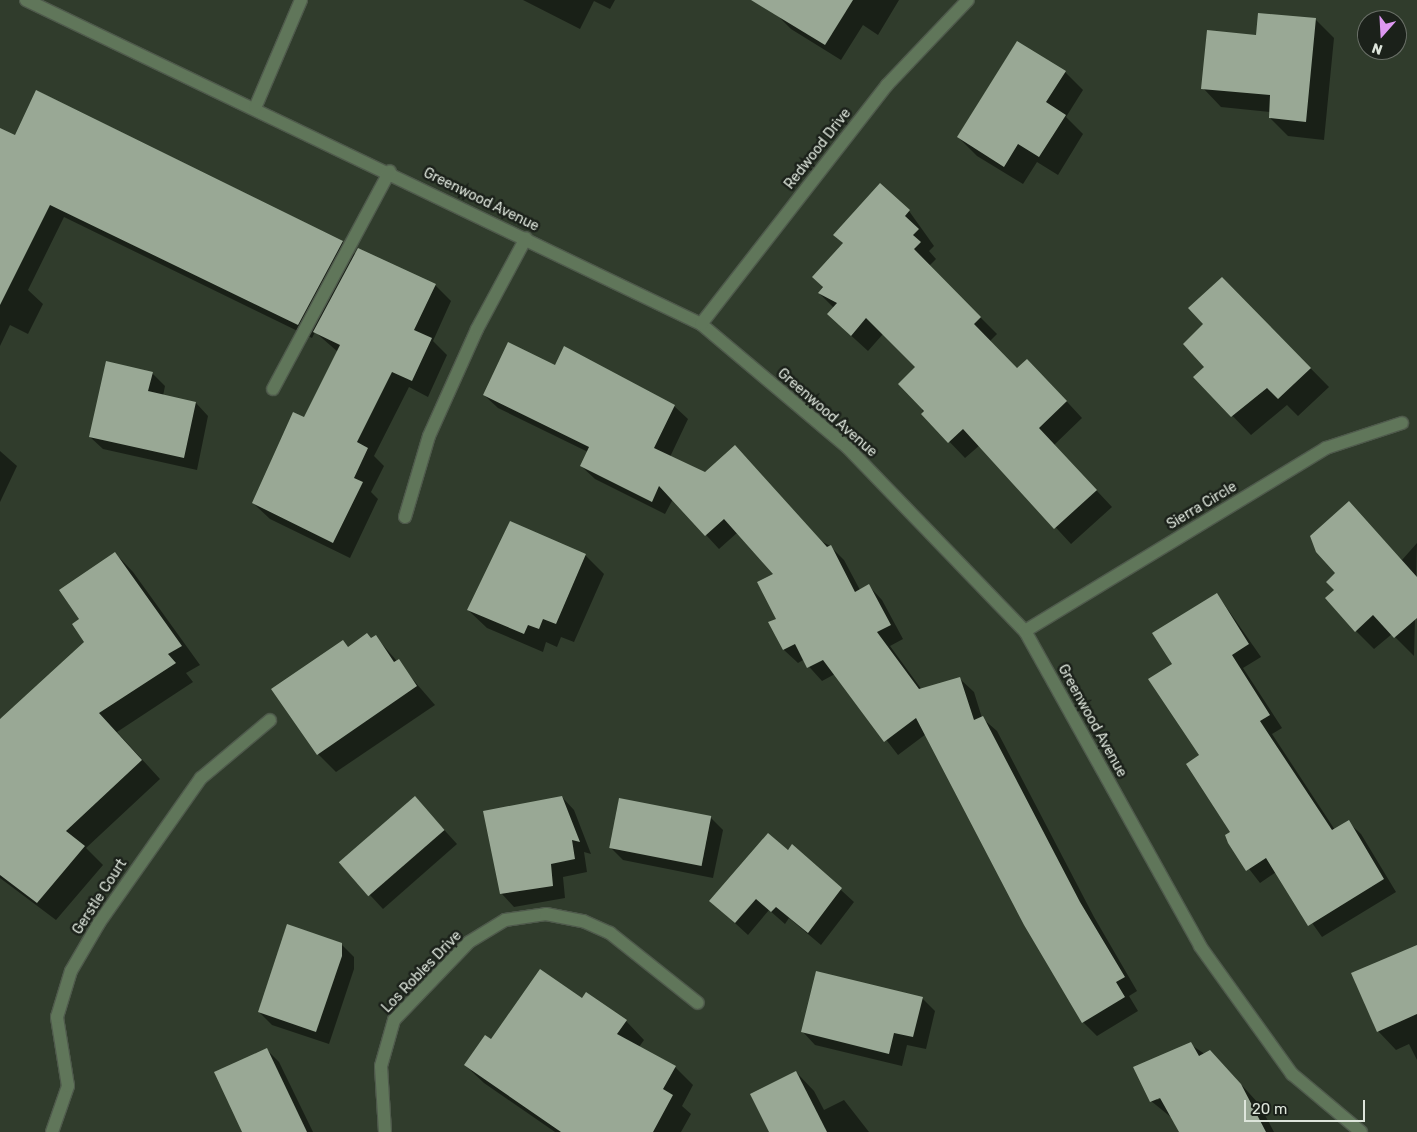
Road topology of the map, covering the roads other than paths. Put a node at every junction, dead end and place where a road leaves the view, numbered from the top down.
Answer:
1 (26, 0) edge
2 (301, 0) edge
3 (968, 0) edge
4 (255, 108) junction
5 (390, 172) junction
6 (526, 238) junction
7 (701, 324) junction
8 (274, 389) dead end
9 (1402, 423) dead end
10 (405, 517) dead end
11 (1025, 631) junction
12 (270, 720) dead end
13 (698, 1003) dead end
14 (52, 1132) edge
15 (385, 1132) edge
16 (1361, 1132) edge

1 - 4 street, Greenwood Avenue
2 - 4 street
3 - 7 street, Redwood Drive
4 - 5 street, Greenwood Avenue
5 - 6 street, Greenwood Avenue
5 - 8 street
6 - 7 street, Greenwood Avenue
6 - 10 street
7 - 11 street, Greenwood Avenue
9 - 11 street, Sierra Circle
11 - 16 street, Greenwood Avenue
12 - 14 street, Gerstle Court
13 - 15 street, Los Robles Drive

